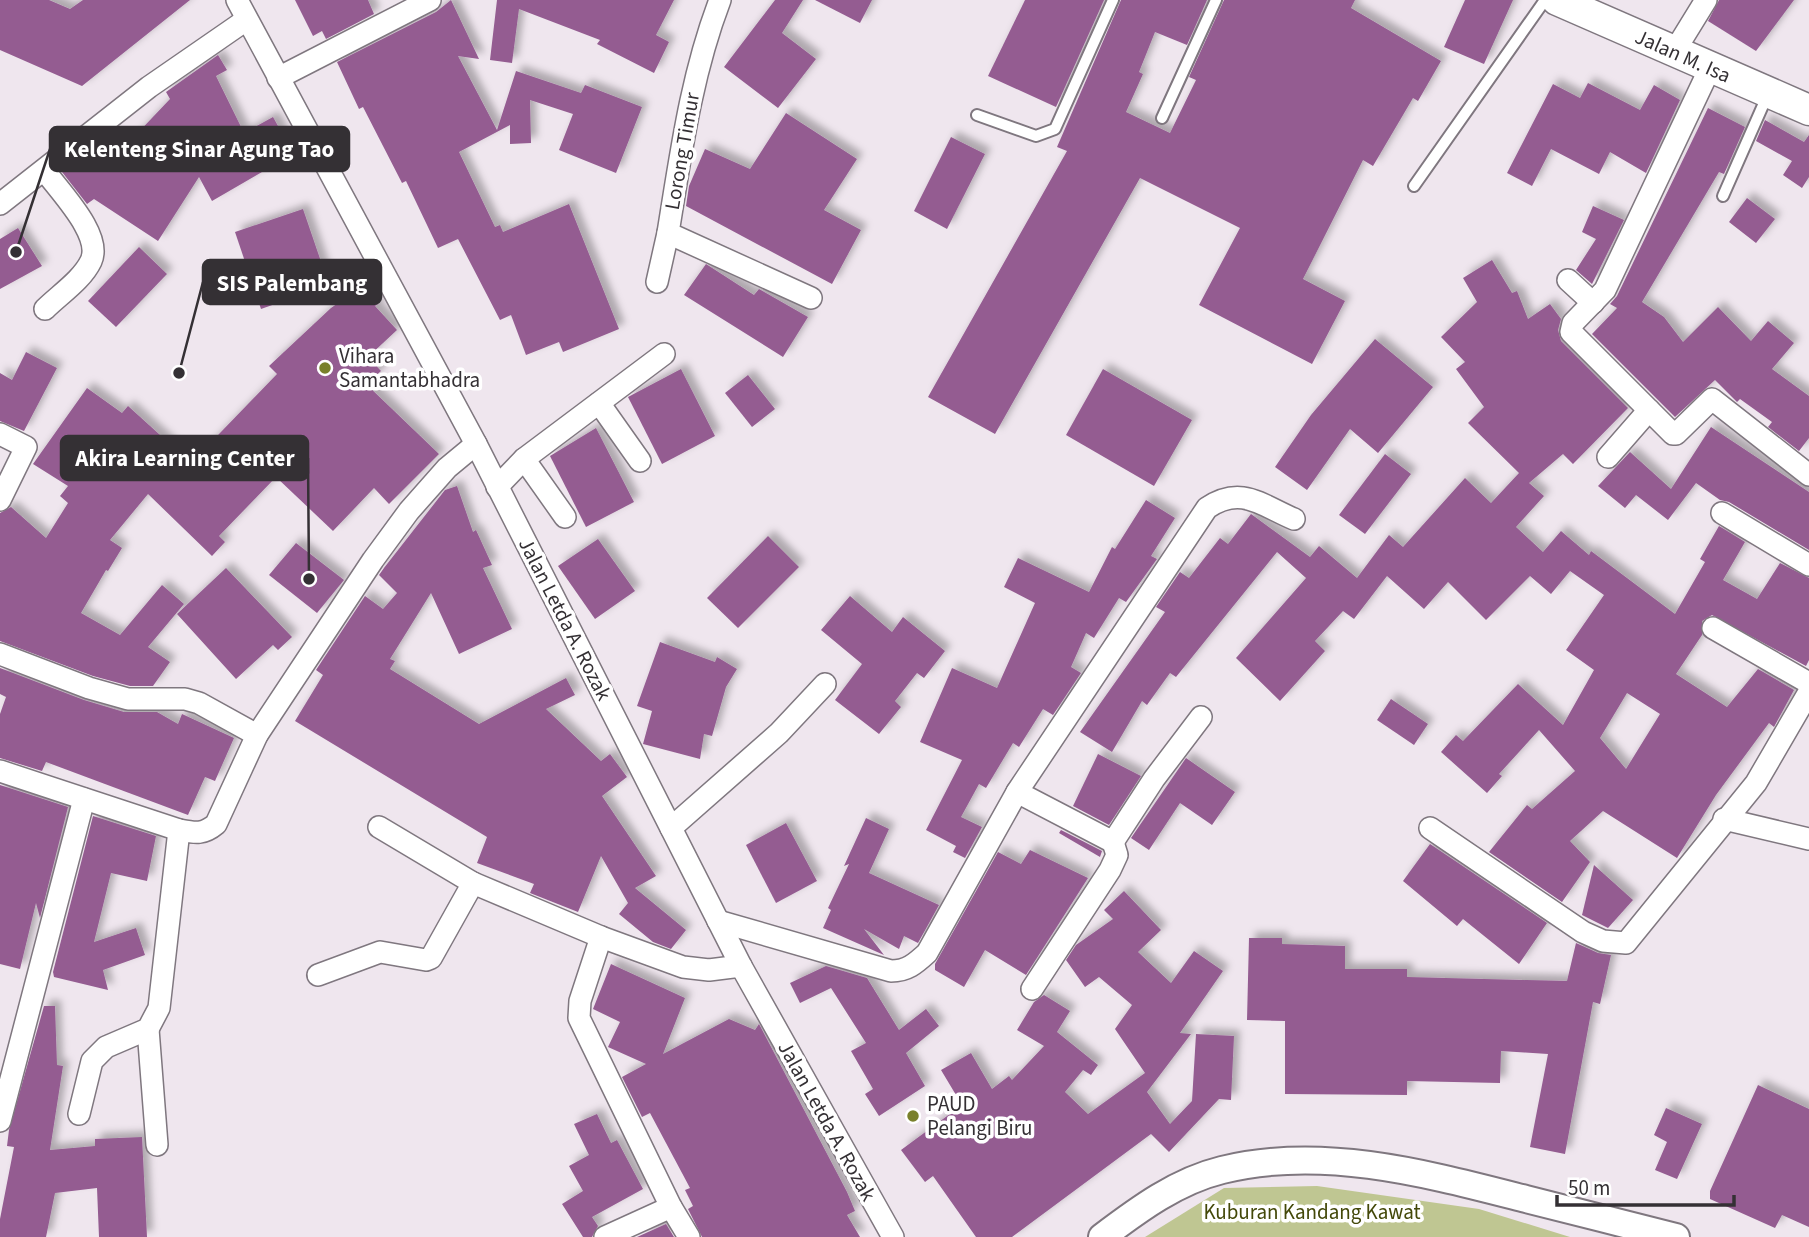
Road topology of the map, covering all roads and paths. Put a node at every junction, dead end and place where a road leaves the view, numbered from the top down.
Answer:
1 (237, 0) edge
2 (430, 0) edge
3 (720, 0) edge
4 (1113, 0) edge
5 (1216, 0) edge
6 (1545, 0) edge
7 (1557, 0) edge
8 (1706, 0) edge
9 (246, 20) junction
10 (1674, 52) junction
11 (1710, 68) junction
12 (278, 78) junction
13 (1768, 94) junction
14 (1809, 110) edge
15 (977, 115) dead end
16 (1162, 118) dead end
17 (45, 171) junction
18 (1414, 186) dead end
19 (1723, 196) dead end
20 (0, 204) edge
21 (668, 233) junction
22 (1568, 280) dead end
23 (657, 282) dead end
24 (811, 299) dead end
25 (1593, 303) junction
26 (45, 309) dead end
27 (664, 354) dead end
28 (599, 403) junction
29 (1649, 410) junction
30 (0, 434) edge
31 (476, 444) junction
32 (1608, 457) dead end
33 (524, 459) junction
34 (640, 461) dead end
35 (1809, 475) edge
36 (497, 487) junction
37 (0, 500) edge
38 (1722, 513) dead end
39 (565, 517) dead end
40 (1294, 519) dead end
41 (1809, 565) edge
42 (1713, 628) dead end
43 (0, 654) edge
44 (1809, 683) edge
45 (825, 684) dead end
46 (1809, 692) edge
47 (1201, 717) dead end
48 (257, 734) junction
49 (0, 771) edge
50 (1017, 792) junction
51 (84, 799) junction
52 (1724, 819) junction
53 (379, 827) dead end
54 (671, 828) junction
55 (1430, 828) dead end
56 (179, 830) junction
57 (1809, 839) edge
58 (1113, 842) junction
59 (474, 883) junction
60 (718, 921) junction
61 (601, 937) junction
62 (741, 966) junction
63 (318, 975) dead end
64 (1032, 989) dead end
65 (148, 1029) junction
66 (79, 1114) dead end
67 (0, 1121) edge
68 (157, 1145) dead end
69 (670, 1208) junction
70 (605, 1237) edge
71 (689, 1237) edge
72 (893, 1237) edge
73 (1102, 1237) edge
74 (1675, 1237) edge

1 - 9 street, Jalan Letda A. Rozak
2 - 12 street
3 - 21 street, Lorong Timur
4 - 15 lane
5 - 16 lane
6 - 18 lane
7 - 10 main road, Jalan M. Isa
8 - 10 street
9 - 12 street, Jalan Letda A. Rozak
9 - 17 street
10 - 11 main road, Jalan M. Isa
11 - 13 main road, Jalan M. Isa
11 - 25 street
12 - 31 street, Jalan Letda A. Rozak
13 - 14 main road, Jalan M. Isa
13 - 19 lane
17 - 20 street
17 - 26 street
21 - 23 street
21 - 24 street, Lorong Timur
22 - 25 street
25 - 29 street
27 - 28 street
28 - 33 street
28 - 34 street
29 - 32 street
29 - 35 street
30 - 37 street
31 - 36 street, Jalan Letda A. Rozak
31 - 48 street
33 - 36 street
33 - 39 street
36 - 54 street, Jalan Letda A. Rozak
38 - 41 street
40 - 50 street
42 - 44 street
43 - 48 street
45 - 54 street
46 - 52 street
47 - 58 street
48 - 56 street
49 - 51 street
50 - 58 street
50 - 60 street
51 - 56 street
51 - 67 street
52 - 55 street
52 - 57 street
53 - 59 street
54 - 60 street, Jalan Letda A. Rozak
56 - 65 street
58 - 64 street
59 - 61 street
59 - 63 street
60 - 62 street, Jalan Letda A. Rozak
61 - 62 street
61 - 69 street
62 - 72 street, Jalan Letda A. Rozak
65 - 66 street
65 - 68 street
69 - 70 street
69 - 71 street
73 - 74 street

